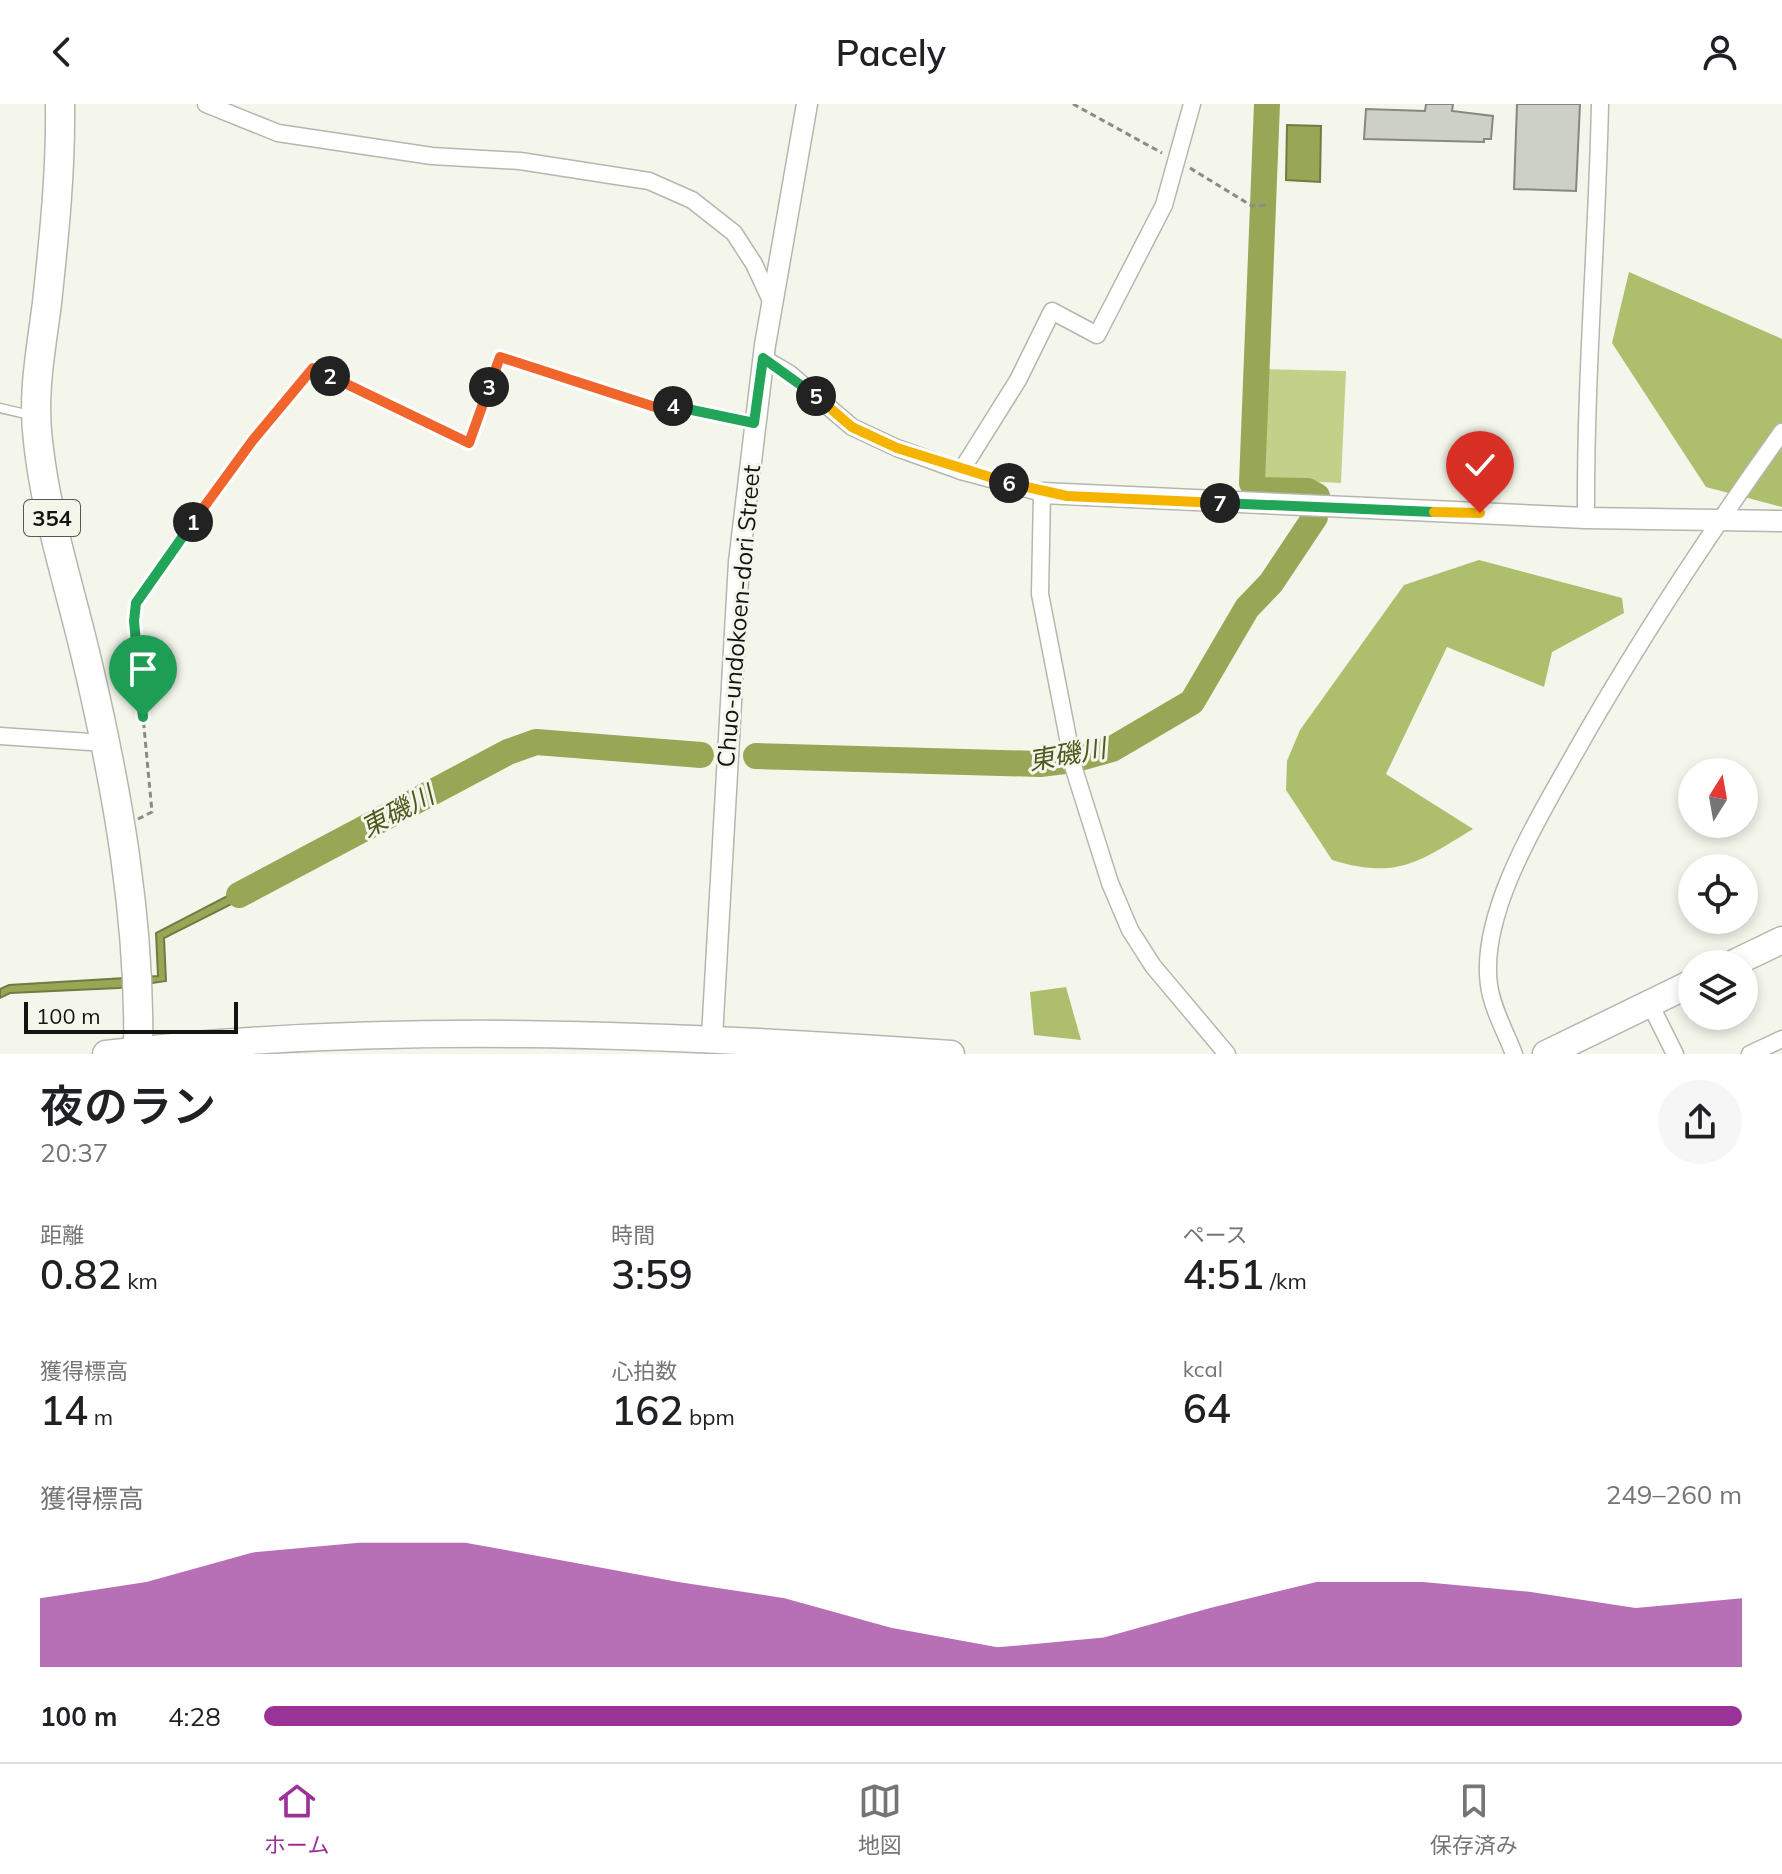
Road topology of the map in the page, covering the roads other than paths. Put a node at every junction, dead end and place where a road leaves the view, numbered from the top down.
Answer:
1 (60, 104) edge
2 (206, 104) edge
3 (807, 104) edge
4 (1192, 104) edge
5 (1600, 104) edge
6 (773, 305) junction
7 (763, 358) junction
8 (0, 408) edge
9 (35, 416) junction
10 (1782, 432) edge
11 (961, 471) junction
12 (1042, 493) junction
13 (1586, 518) junction
14 (1719, 520) junction
15 (1782, 521) edge
16 (0, 736) edge
17 (105, 743) junction
18 (1782, 940) edge
19 (1758, 952) edge
20 (1678, 990) edge
21 (1650, 1004) junction
22 (712, 1037) junction
23 (1782, 1039) edge
24 (1580, 1044) edge
25 (138, 1052) edge
26 (106, 1054) edge
27 (951, 1054) edge
28 (1227, 1054) edge
29 (1514, 1054) edge
30 (1546, 1054) edge
31 (1675, 1054) edge
32 (1750, 1054) edge

1 - 9 highway, 354
2 - 6 street
3 - 6 street, Chuo-undokoen-dori Street
4 - 11 street
5 - 13 street
6 - 7 street, Chuo-undokoen-dori Street
7 - 11 street
7 - 22 street, Chuo-undokoen-dori Street
8 - 9 lane
9 - 17 highway, 354
10 - 14 street
11 - 12 street
12 - 13 street
12 - 28 street
13 - 14 street
14 - 15 street
14 - 29 street
16 - 17 street
17 - 25 highway, 354
18 - 19 main road
20 - 21 main road
21 - 24 main road
21 - 31 street
22 - 25 main road
22 - 27 main road
23 - 32 street
24 - 30 main road
25 - 26 main road

